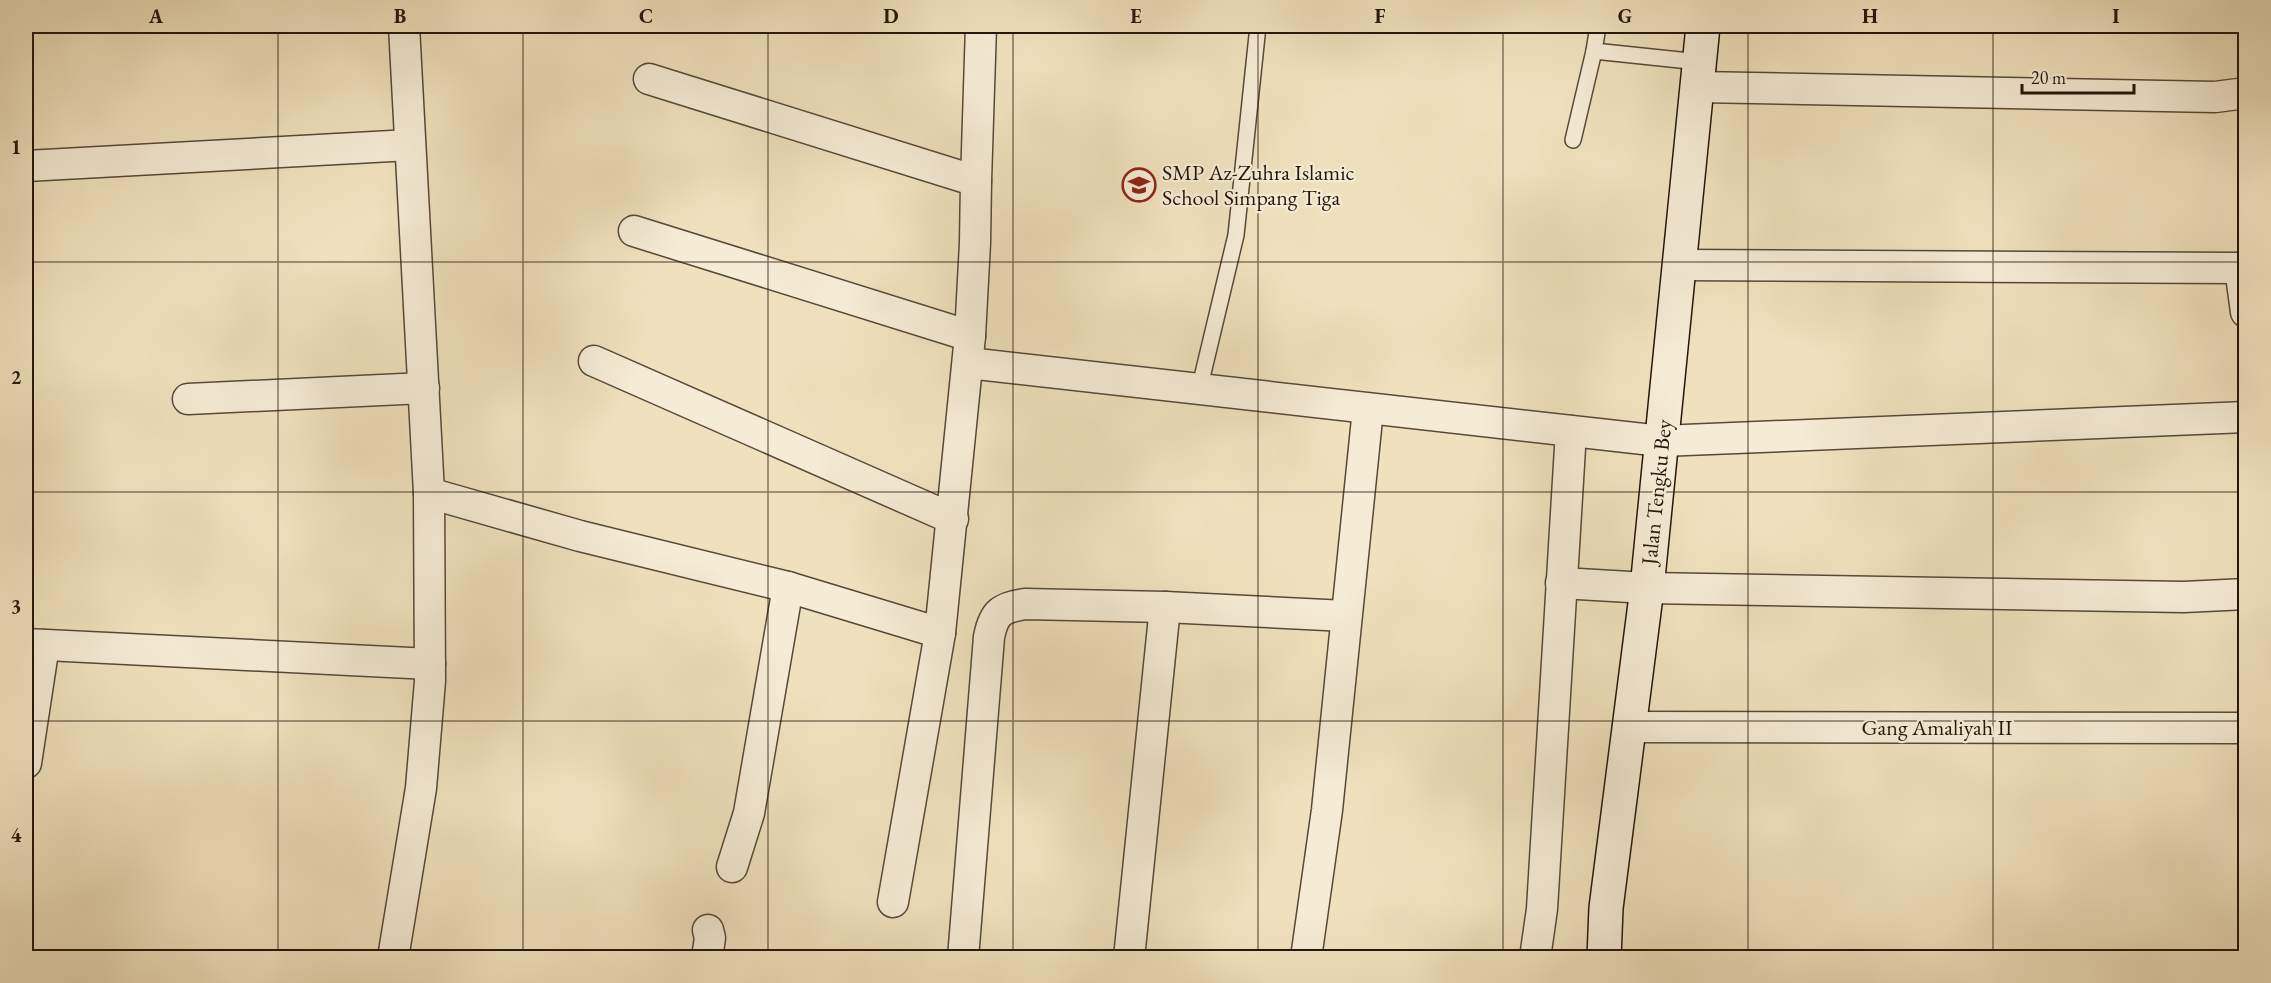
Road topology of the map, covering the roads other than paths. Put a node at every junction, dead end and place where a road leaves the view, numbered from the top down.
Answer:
1 (404, 26) edge
2 (978, 26) edge
3 (1258, 26) edge
4 (1598, 26) edge
5 (1703, 26) edge
6 (1594, 51) junction
7 (1698, 75) junction
8 (649, 80) dead end
9 (2246, 93) edge
10 (1573, 140) dead end
11 (410, 146) junction
12 (26, 166) edge
13 (976, 181) junction
14 (634, 231) dead end
15 (1679, 265) junction
16 (2242, 266) edge
17 (2246, 312) edge
18 (969, 349) junction
19 (594, 362) dead end
20 (424, 388) junction
21 (1199, 390) junction
22 (188, 399) dead end
23 (1368, 409) junction
24 (2246, 417) edge
25 (1571, 431) junction
26 (1661, 441) junction
27 (429, 493) junction
28 (953, 519) junction
29 (1561, 583) junction
30 (788, 587) junction
31 (1647, 588) junction
32 (2246, 594) edge
33 (1165, 607) junction
34 (1346, 616) junction
35 (940, 633) junction
36 (35, 644) edge
37 (430, 664) junction
38 (1628, 727) junction
39 (2246, 728) edge
40 (26, 763) edge
41 (732, 867) dead end
42 (892, 902) dead end
43 (393, 957) edge
44 (963, 957) edge
45 (1130, 957) edge
46 (1306, 957) edge
47 (1535, 957) edge
48 (1604, 957) edge

1 - 11 street
2 - 13 street
3 - 21 lane
4 - 6 lane
5 - 7 main road, Jalan Tengku Bey
6 - 7 lane
6 - 10 lane
7 - 9 street
7 - 15 main road, Jalan Tengku Bey
8 - 13 street
11 - 12 street
11 - 20 street
13 - 18 street
14 - 18 street
15 - 16 street
15 - 26 main road, Jalan Tengku Bey
16 - 17 street
18 - 21 street
18 - 28 street
19 - 28 street
20 - 22 street
20 - 27 street
21 - 23 street
23 - 25 street
23 - 34 street
24 - 26 street
25 - 26 street
25 - 29 street
26 - 31 main road, Jalan Tengku Bey
27 - 30 street
27 - 37 street
28 - 35 street
29 - 31 street
29 - 47 street
30 - 35 street
30 - 41 street
31 - 32 street
31 - 38 main road, Jalan Tengku Bey
33 - 34 street
33 - 44 street
33 - 45 street
34 - 46 street
35 - 42 street
36 - 37 street
36 - 40 street
37 - 43 street
38 - 39 street, Gang Amaliyah II
38 - 48 main road, Jalan Tengku Bey

